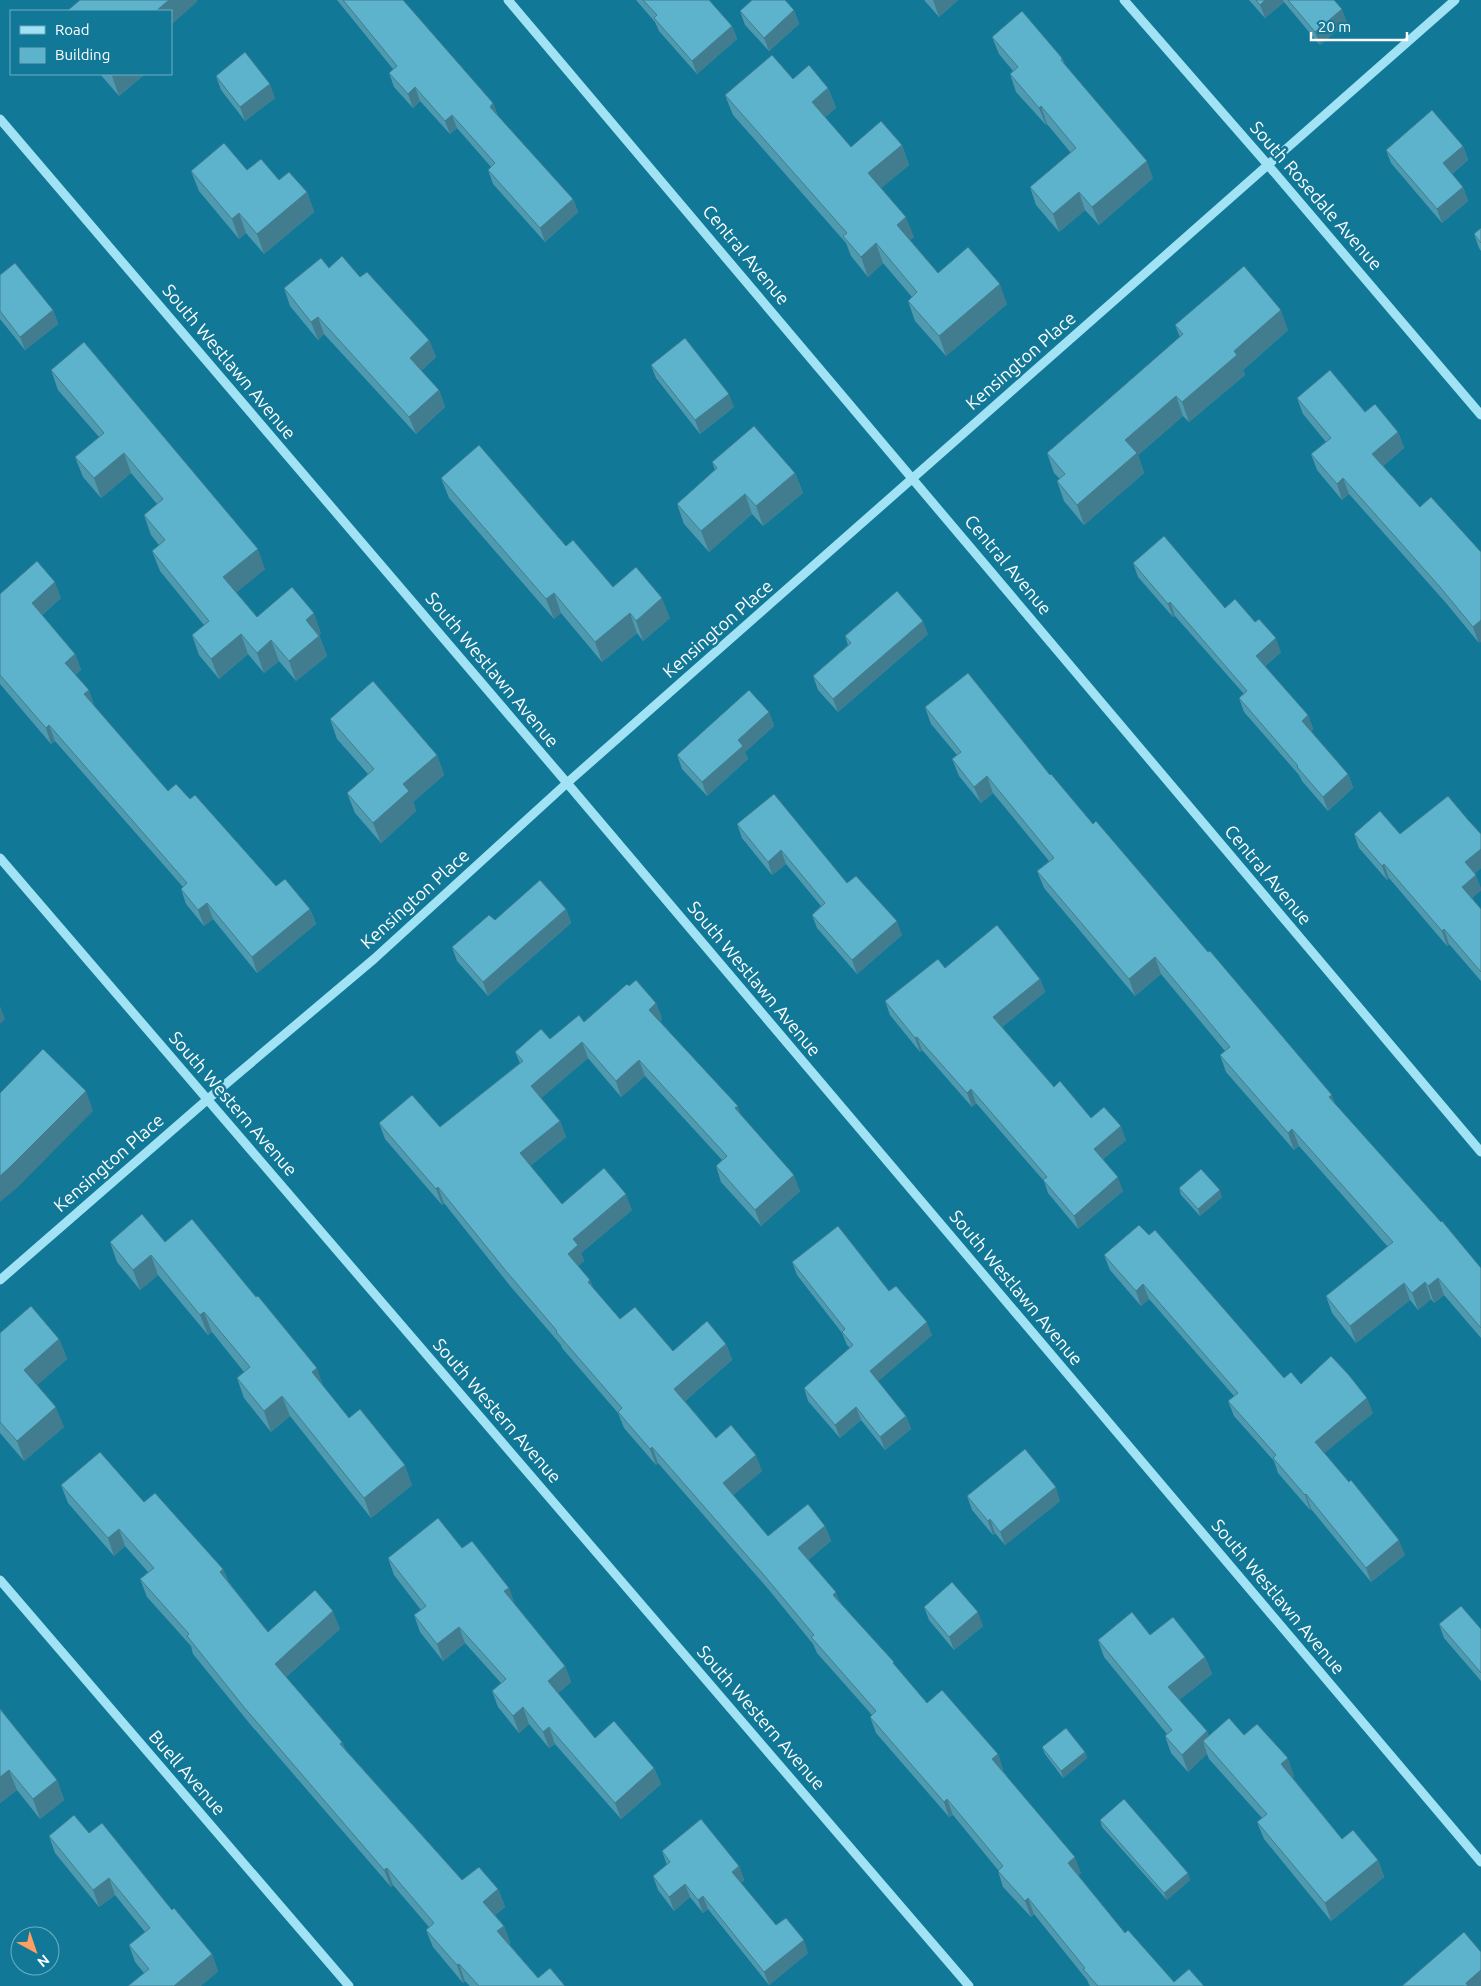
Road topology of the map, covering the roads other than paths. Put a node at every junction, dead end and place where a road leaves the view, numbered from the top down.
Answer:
1 (508, 0) edge
2 (1124, 0) edge
3 (1455, 0) edge
4 (0, 119) edge
5 (1268, 165) junction
6 (1481, 415) edge
7 (914, 478) junction
8 (567, 783) junction
9 (0, 858) edge
10 (208, 1099) junction
11 (1481, 1152) edge
12 (0, 1280) edge
13 (0, 1580) edge
14 (1481, 1862) edge
15 (349, 1986) edge
16 (969, 1986) edge

1 - 7 street, Central Avenue
2 - 5 street, South Rosedale Avenue
3 - 5 street, Kensington Place
4 - 8 street, South Westlawn Avenue
5 - 6 street, South Rosedale Avenue
5 - 7 street, Kensington Place
7 - 8 street, Kensington Place
7 - 11 street, Central Avenue
8 - 10 street, Kensington Place
8 - 14 street, South Westlawn Avenue
9 - 10 street, South Western Avenue
10 - 12 street, Kensington Place
10 - 16 street, South Western Avenue
13 - 15 street, Buell Avenue

